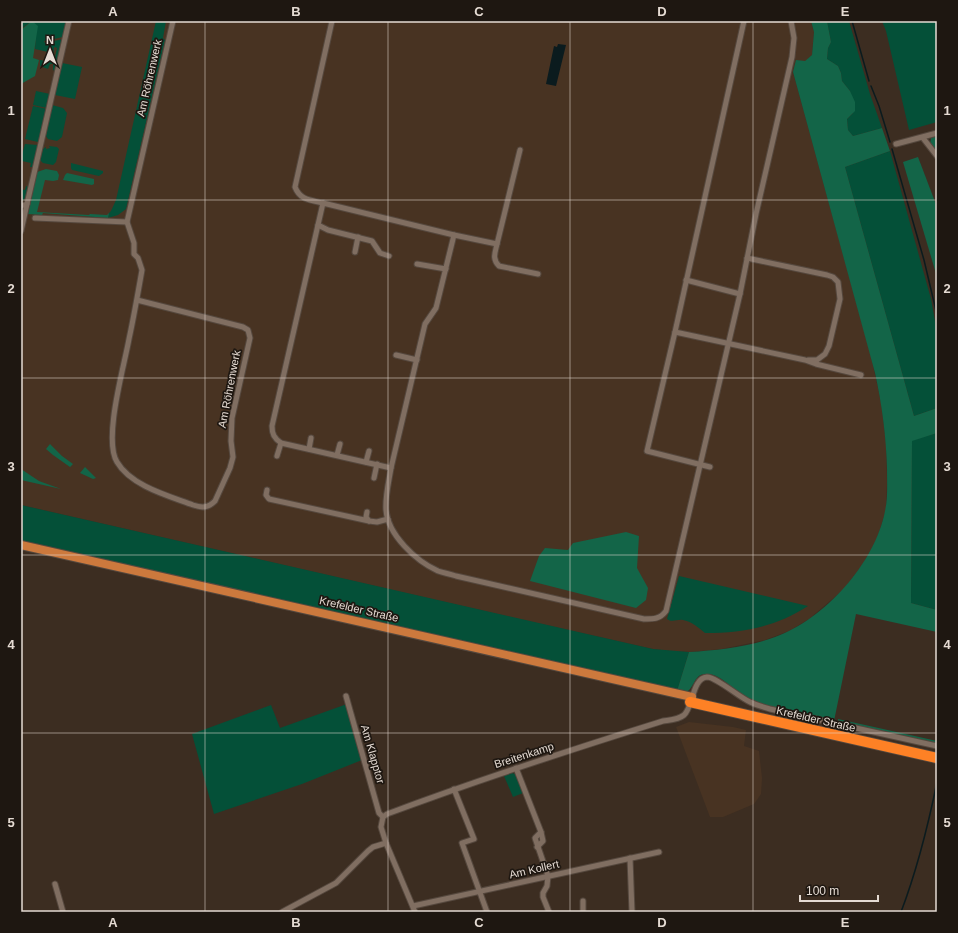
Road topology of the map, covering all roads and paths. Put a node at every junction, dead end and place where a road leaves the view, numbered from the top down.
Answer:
1 (70, 21) edge
2 (173, 21) edge
3 (332, 21) edge
4 (744, 21) edge
5 (791, 21) edge
6 (937, 133) edge
7 (923, 138) junction
8 (896, 144) dead end
9 (520, 150) dead end
10 (937, 156) edge
11 (27, 204) junction
12 (323, 204) junction
13 (21, 206) edge
14 (35, 218) dead end
15 (127, 222) junction
16 (318, 225) junction
17 (21, 231) edge
18 (454, 235) junction
19 (358, 237) junction
20 (497, 244) junction
21 (355, 252) dead end
22 (389, 256) dead end
23 (747, 258) junction
24 (417, 264) dead end
25 (446, 269) junction
26 (538, 274) dead end
27 (686, 280) junction
28 (740, 294) junction
29 (137, 300) junction
30 (675, 332) junction
31 (728, 344) junction
32 (396, 355) dead end
33 (417, 360) junction
34 (805, 360) junction
35 (861, 375) dead end
36 (312, 438) dead end
37 (281, 443) junction
38 (340, 444) dead end
39 (309, 449) junction
40 (369, 451) dead end
41 (337, 455) junction
42 (277, 456) dead end
43 (366, 462) junction
44 (377, 464) junction
45 (700, 464) junction
46 (710, 466) dead end
47 (392, 468) junction
48 (374, 478) dead end
49 (267, 490) dead end
50 (367, 512) dead end
51 (388, 519) junction
52 (369, 521) junction
53 (21, 545) edge
54 (21, 550) edge
55 (346, 696) dead end
56 (691, 700) junction
57 (937, 746) edge
58 (937, 752) edge
59 (937, 758) edge
60 (516, 768) junction
61 (454, 789) junction
62 (383, 817) junction
63 (386, 842) junction
64 (659, 852) dead end
65 (630, 858) junction
66 (548, 876) junction
67 (55, 884) dead end
68 (480, 892) junction
69 (582, 901) dead end
70 (413, 906) junction
71 (63, 912) edge
72 (282, 912) edge
73 (415, 912) edge
74 (487, 912) edge
75 (549, 912) edge
76 (583, 912) edge
77 (632, 912) edge

1 - 11 street
2 - 15 street, Am Röhrenwerk
3 - 12 street
4 - 27 street
5 - 23 street
6 - 7 street
7 - 8 street
7 - 10 street
9 - 20 street
11 - 13 street
11 - 17 street
12 - 16 street
12 - 18 street
14 - 15 street
15 - 29 street, Am Röhrenwerk
16 - 19 street
16 - 37 street
18 - 20 street
18 - 25 street
19 - 21 street
19 - 22 street
20 - 26 street
23 - 28 street
23 - 34 street
24 - 25 street
25 - 33 street
27 - 28 street
27 - 30 street
28 - 31 street
29 - 29 street, Am Röhrenwerk
30 - 31 street
30 - 45 street
31 - 34 street
31 - 45 street
32 - 33 street
33 - 47 street
34 - 35 street
36 - 39 street
37 - 39 street
37 - 42 street
38 - 41 street
39 - 41 street
40 - 43 street
41 - 43 street
43 - 44 street
44 - 47 street
44 - 48 street
45 - 46 street
45 - 51 street
47 - 51 street
49 - 52 street
50 - 52 street
51 - 52 street
53 - 56 main road, Krefelder Straße
54 - 56 main road, Krefelder Straße
55 - 62 street, Am Klapptor
56 - 57 street, Breitenkamp
56 - 58 highway, Krefelder Straße
56 - 59 highway, Krefelder Straße
56 - 60 street, Breitenkamp
60 - 61 street, Breitenkamp
60 - 66 street
61 - 62 street, Breitenkamp
61 - 68 street
62 - 63 street
63 - 70 street
63 - 72 street
64 - 65 street, Am Kollert
65 - 66 street, Am Kollert
65 - 77 street
66 - 68 street, Am Kollert
66 - 75 street
67 - 71 street
68 - 70 street, Am Kollert
68 - 74 street
69 - 76 street
70 - 73 street

